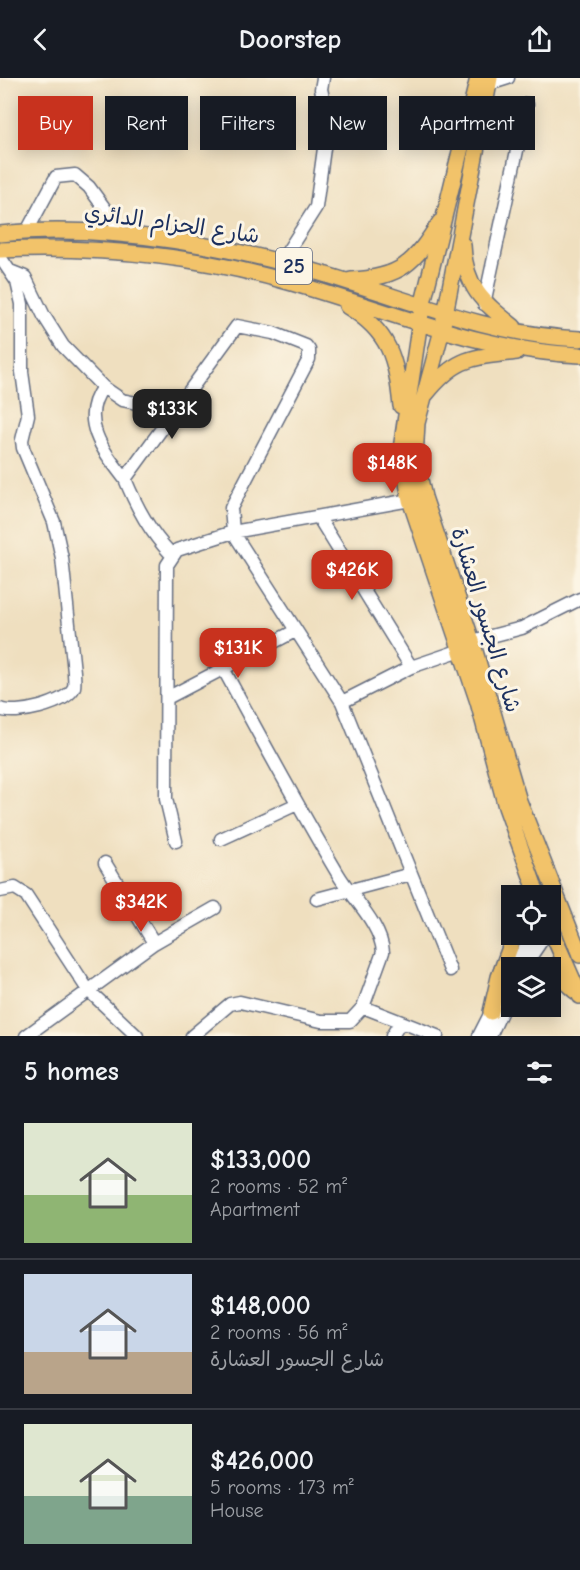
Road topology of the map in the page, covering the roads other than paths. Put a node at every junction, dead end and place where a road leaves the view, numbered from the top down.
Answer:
1 (323, 78) edge
2 (508, 78) edge
3 (481, 82) edge
4 (517, 150) edge
5 (448, 209) junction
6 (462, 225) junction
7 (27, 231) junction
8 (0, 234) edge
9 (124, 235) junction
10 (0, 250) edge
11 (0, 257) edge
12 (281, 262) junction
13 (10, 271) junction
14 (344, 280) junction
15 (329, 295) junction
16 (484, 304) junction
17 (422, 307) junction
18 (445, 312) junction
19 (420, 324) junction
20 (442, 330) junction
21 (522, 332) junction
22 (580, 339) edge
23 (527, 350) junction
24 (580, 355) edge
25 (103, 387) junction
26 (423, 399) junction
27 (175, 411) junction
28 (403, 424) junction
29 (125, 479) junction
30 (410, 500) junction
31 (319, 518) junction
32 (232, 532) junction
33 (171, 554) junction
34 (580, 599) edge
35 (295, 631) junction
36 (466, 646) junction
37 (411, 667) junction
38 (224, 670) junction
39 (167, 698) junction
40 (342, 702) junction
41 (0, 709) edge
42 (297, 804) junction
43 (221, 839) dead end
44 (176, 841) dead end
45 (105, 863) dead end
46 (528, 869) junction
47 (411, 874) junction
48 (373, 884) junction
49 (526, 885) edge
50 (534, 885) edge
51 (548, 885) edge
52 (347, 890) junction
53 (0, 891) edge
54 (317, 899) dead end
55 (215, 908) dead end
56 (370, 917) junction
57 (561, 921) edge
58 (154, 943) junction
59 (511, 945) edge
60 (557, 945) edge
61 (580, 955) edge
62 (450, 970) dead end
63 (561, 981) edge
64 (88, 990) junction
65 (501, 992) edge
66 (580, 997) edge
67 (363, 1007) junction
68 (491, 1012) junction
69 (501, 1012) edge
70 (119, 1021) junction
71 (400, 1023) junction
72 (26, 1036) edge
73 (117, 1036) edge
74 (137, 1036) edge
75 (192, 1036) edge
76 (392, 1036) edge
77 (437, 1036) edge
78 (479, 1036) edge
79 (490, 1036) edge

1 - 12 street
2 - 3 street
3 - 5 main road, شارع الجسور العشارة
3 - 6 main road, شارع الجسور العشارة
4 - 16 street
5 - 14 main road
5 - 17 main road, شارع الجسور العشارة
6 - 16 main road
6 - 18 main road, شارع الجسور العشارة
7 - 8 main road, شارع الحزام الدائري / 25
7 - 9 main road, شارع الحزام الدائري / 25
7 - 9 street
9 - 12 main road, شارع الحزام الدائري / 25
10 - 15 main road, شارع الحزام الدائري / 25
11 - 13 street
12 - 14 main road, شارع الحزام الدائري / 25
13 - 25 street
13 - 41 street
14 - 17 main road, شارع الحزام الدائري / 25
15 - 19 main road, شارع الحزام الدائري / 25
15 - 28 main road
16 - 21 main road
17 - 18 main road, شارع الحزام الدائري / 25
17 - 19 main road, شارع الجسور العشارة
18 - 20 main road, شارع الجسور العشارة
18 - 21 main road, شارع الحزام الدائري / 25
19 - 20 main road, شارع الحزام الدائري / 25
19 - 28 main road, شارع الجسور العشارة
20 - 23 main road, شارع الحزام الدائري / 25
20 - 26 main road, شارع الجسور العشارة
21 - 22 main road, شارع الحزام الدائري / 25
23 - 24 main road, شارع الحزام الدائري / 25
23 - 26 main road
25 - 27 street
25 - 29 street
26 - 36 main road, شارع الجسور العشارة
27 - 29 street
27 - 32 street
28 - 30 main road, شارع الجسور العشارة
29 - 33 street
30 - 31 street
30 - 36 main road, شارع الجسور العشارة
31 - 32 street
31 - 37 street
32 - 33 street
32 - 35 street
33 - 39 street
34 - 36 street
35 - 38 street
35 - 40 street
36 - 37 street
36 - 46 main road, شارع الجسور العشارة
36 - 51 main road, شارع الجسور العشارة
37 - 40 street
38 - 39 street
38 - 42 street
39 - 44 street
40 - 47 street
42 - 43 street
42 - 52 street
45 - 58 street
46 - 49 main road
46 - 50 main road, شارع الجسور العشارة
47 - 48 street
47 - 62 street
48 - 52 street
48 - 56 street
52 - 54 street
52 - 56 street
53 - 64 street
55 - 58 street
56 - 67 street
57 - 61 main road, شارع الجسور العشارة
58 - 64 street
59 - 68 main road
60 - 66 main road
63 - 66 main road
64 - 70 street
64 - 72 street
65 - 68 street
67 - 71 street
67 - 75 street
68 - 78 street
69 - 79 street
70 - 73 street
70 - 74 street
71 - 76 street
71 - 77 street

